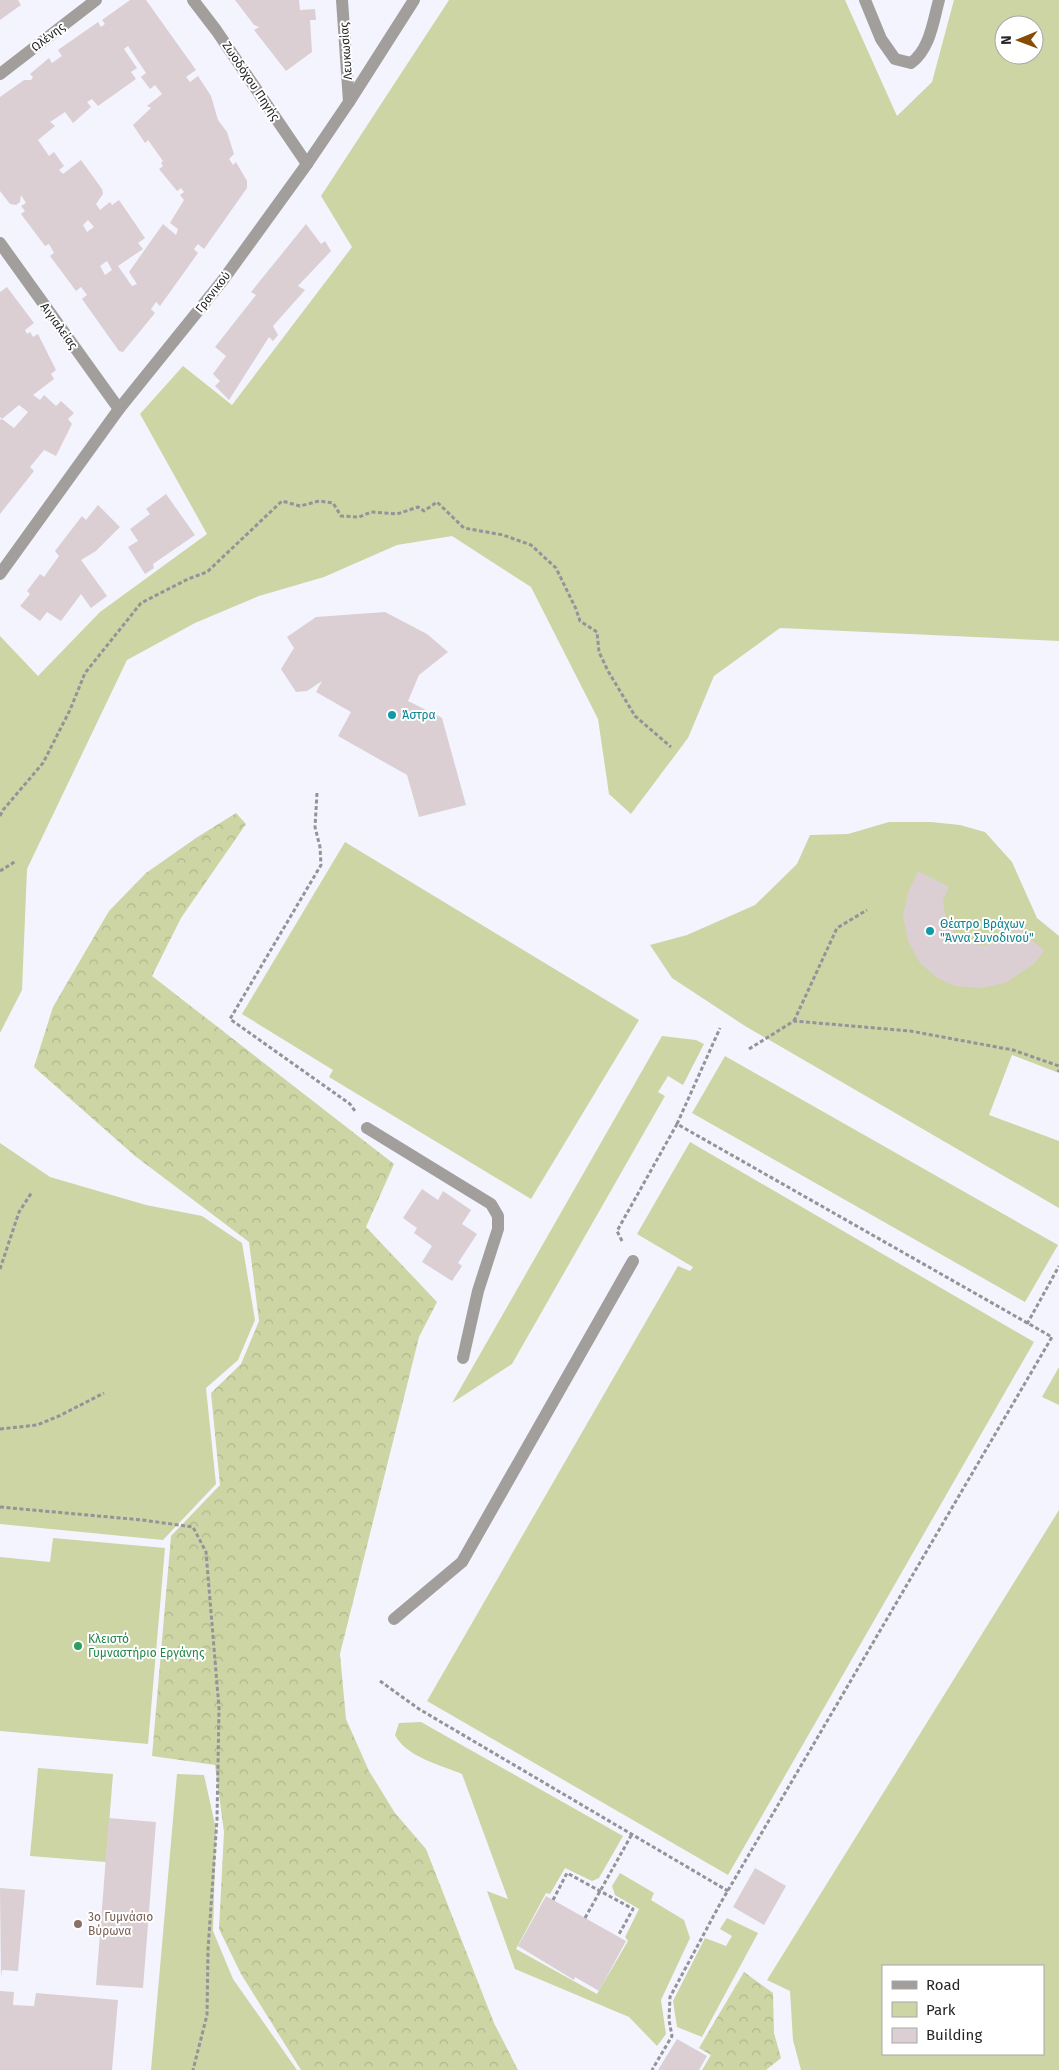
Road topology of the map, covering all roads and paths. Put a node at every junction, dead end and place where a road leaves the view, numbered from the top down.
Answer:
1 (96, 0) edge
2 (193, 0) edge
3 (342, 0) edge
4 (414, 0) edge
5 (865, 0) edge
6 (939, 0) edge
7 (0, 74) edge
8 (349, 102) junction
9 (307, 164) junction
10 (0, 243) edge
11 (119, 409) junction
12 (0, 574) edge
13 (671, 747) dead end
14 (317, 793) dead end
15 (0, 816) edge
16 (16, 861) dead end
17 (0, 871) edge
18 (867, 910) dead end
19 (794, 1021) junction
20 (720, 1028) dead end
21 (749, 1049) dead end
22 (1059, 1069) edge
23 (677, 1124) junction
24 (367, 1128) joint
25 (32, 1192) dead end
26 (633, 1261) joint
27 (1059, 1266) edge
28 (0, 1270) edge
29 (1027, 1324) junction
30 (463, 1358) dead end
31 (104, 1393) dead end
32 (0, 1429) edge
33 (0, 1508) edge
34 (394, 1620) dead end
35 (380, 1681) dead end
36 (632, 1834) junction
37 (600, 1891) junction
38 (728, 1891) junction
39 (553, 1900) dead end
40 (585, 1918) dead end
41 (618, 1936) dead end
42 (193, 2070) edge
43 (652, 2070) edge

1 - 7 street, Ωλένης
2 - 9 street, Ζωοδόχου Πηγής
3 - 8 street, Λευκωσίας
4 - 8 street, Γρανικού
5 - 6 street
8 - 9 street, Γρανικού
9 - 11 street, Γρανικού
10 - 11 street, Αιγιαλείας
11 - 12 street, Γρανικού
13 - 15 path
14 - 24 path
16 - 17 path
18 - 19 path
19 - 21 path
19 - 22 path
20 - 23 path
23 - 26 path
23 - 29 path
24 - 30 street
25 - 28 path
26 - 34 street
27 - 29 path
29 - 38 path
31 - 32 path
33 - 42 path
35 - 36 path
36 - 37 path
36 - 38 path
37 - 39 path
37 - 40 path
37 - 41 path
38 - 43 path

